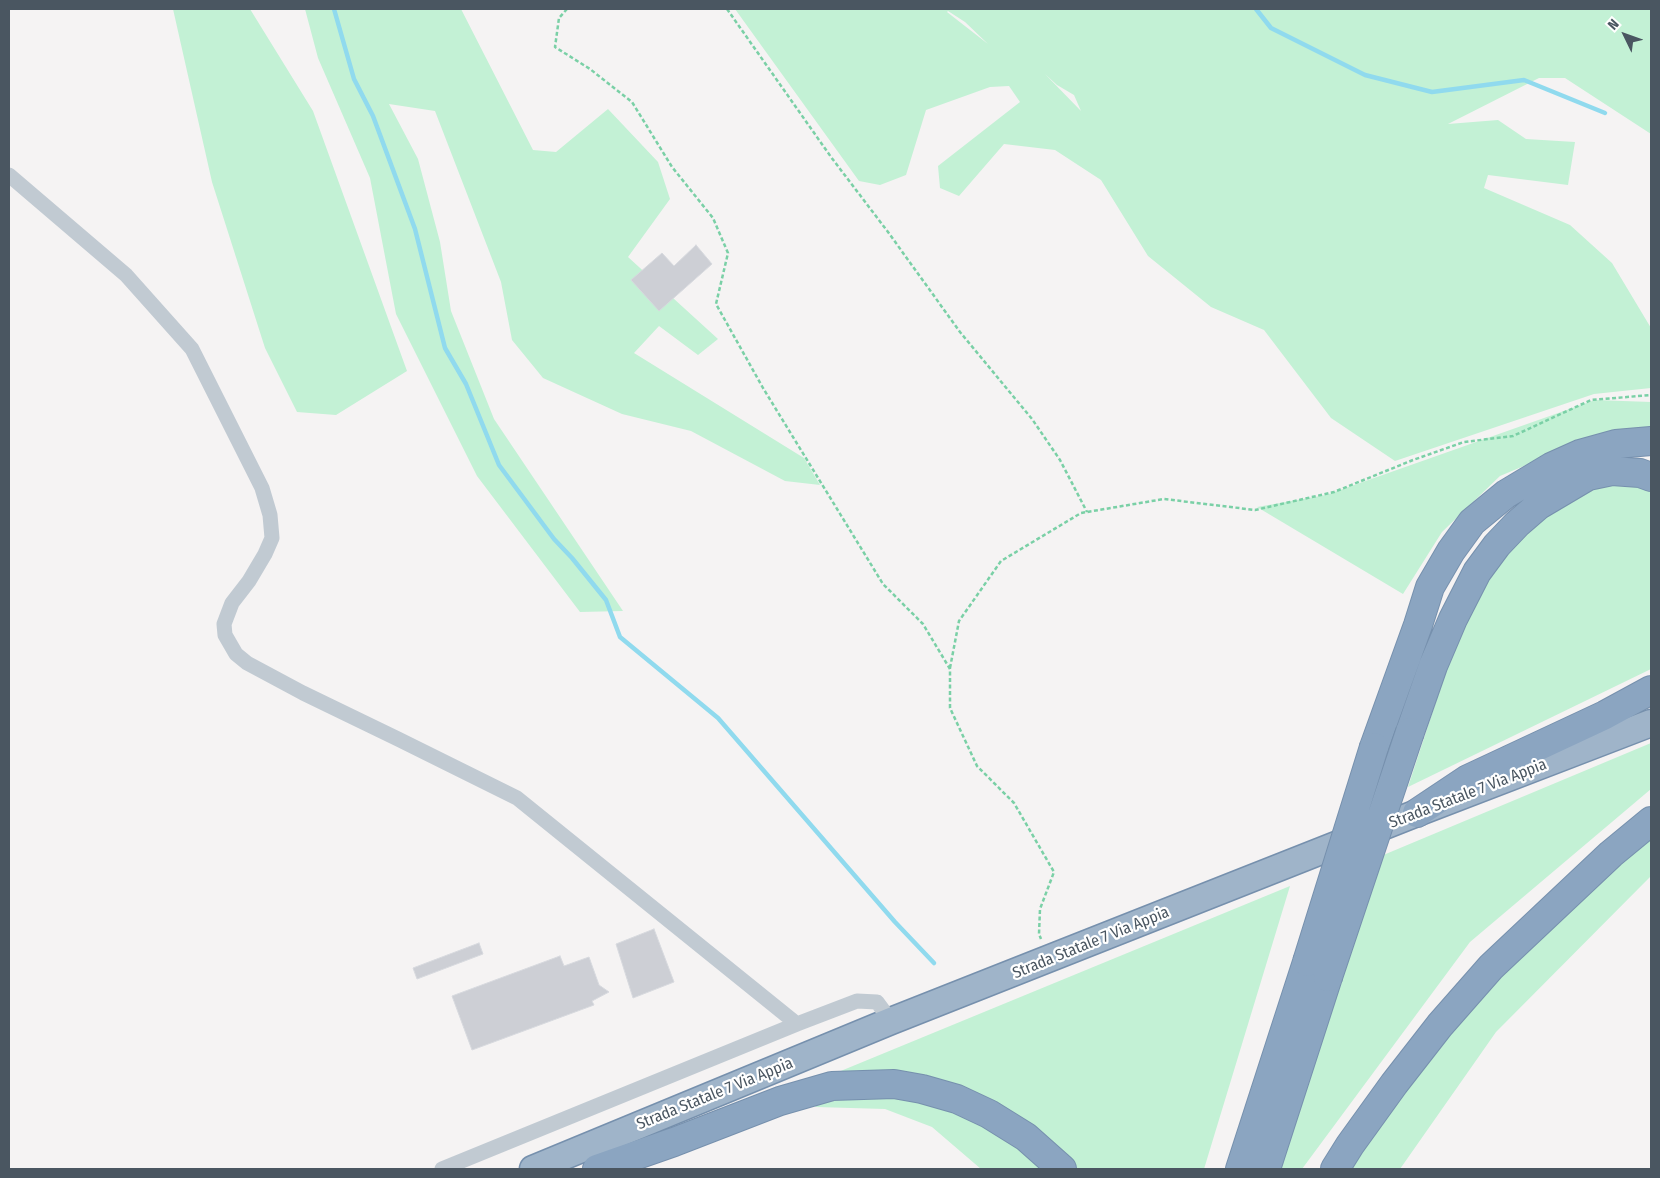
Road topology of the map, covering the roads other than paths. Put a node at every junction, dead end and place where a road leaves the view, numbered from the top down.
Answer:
1 (9, 175) edge
2 (1651, 441) edge
3 (1651, 477) edge
4 (1651, 690) edge
5 (1651, 723) edge
6 (1417, 814) junction
7 (1651, 821) edge
8 (1317, 970) junction
9 (891, 1021) junction
10 (798, 1024) junction
11 (442, 1169) edge
12 (533, 1169) edge
13 (597, 1169) edge
14 (1062, 1169) edge
15 (1240, 1169) edge
16 (1266, 1169) edge
17 (1334, 1169) edge

1 - 10 street
2 - 8 highway, bridge
3 - 8 highway, bridge
4 - 6 highway
5 - 6 highway, Strada Statale 7 Via Appia
6 - 9 highway, Strada Statale 7 Via Appia
7 - 17 highway
8 - 15 highway
8 - 16 highway
9 - 10 street
9 - 12 highway, Strada Statale 7 Via Appia
10 - 11 street
13 - 14 highway

